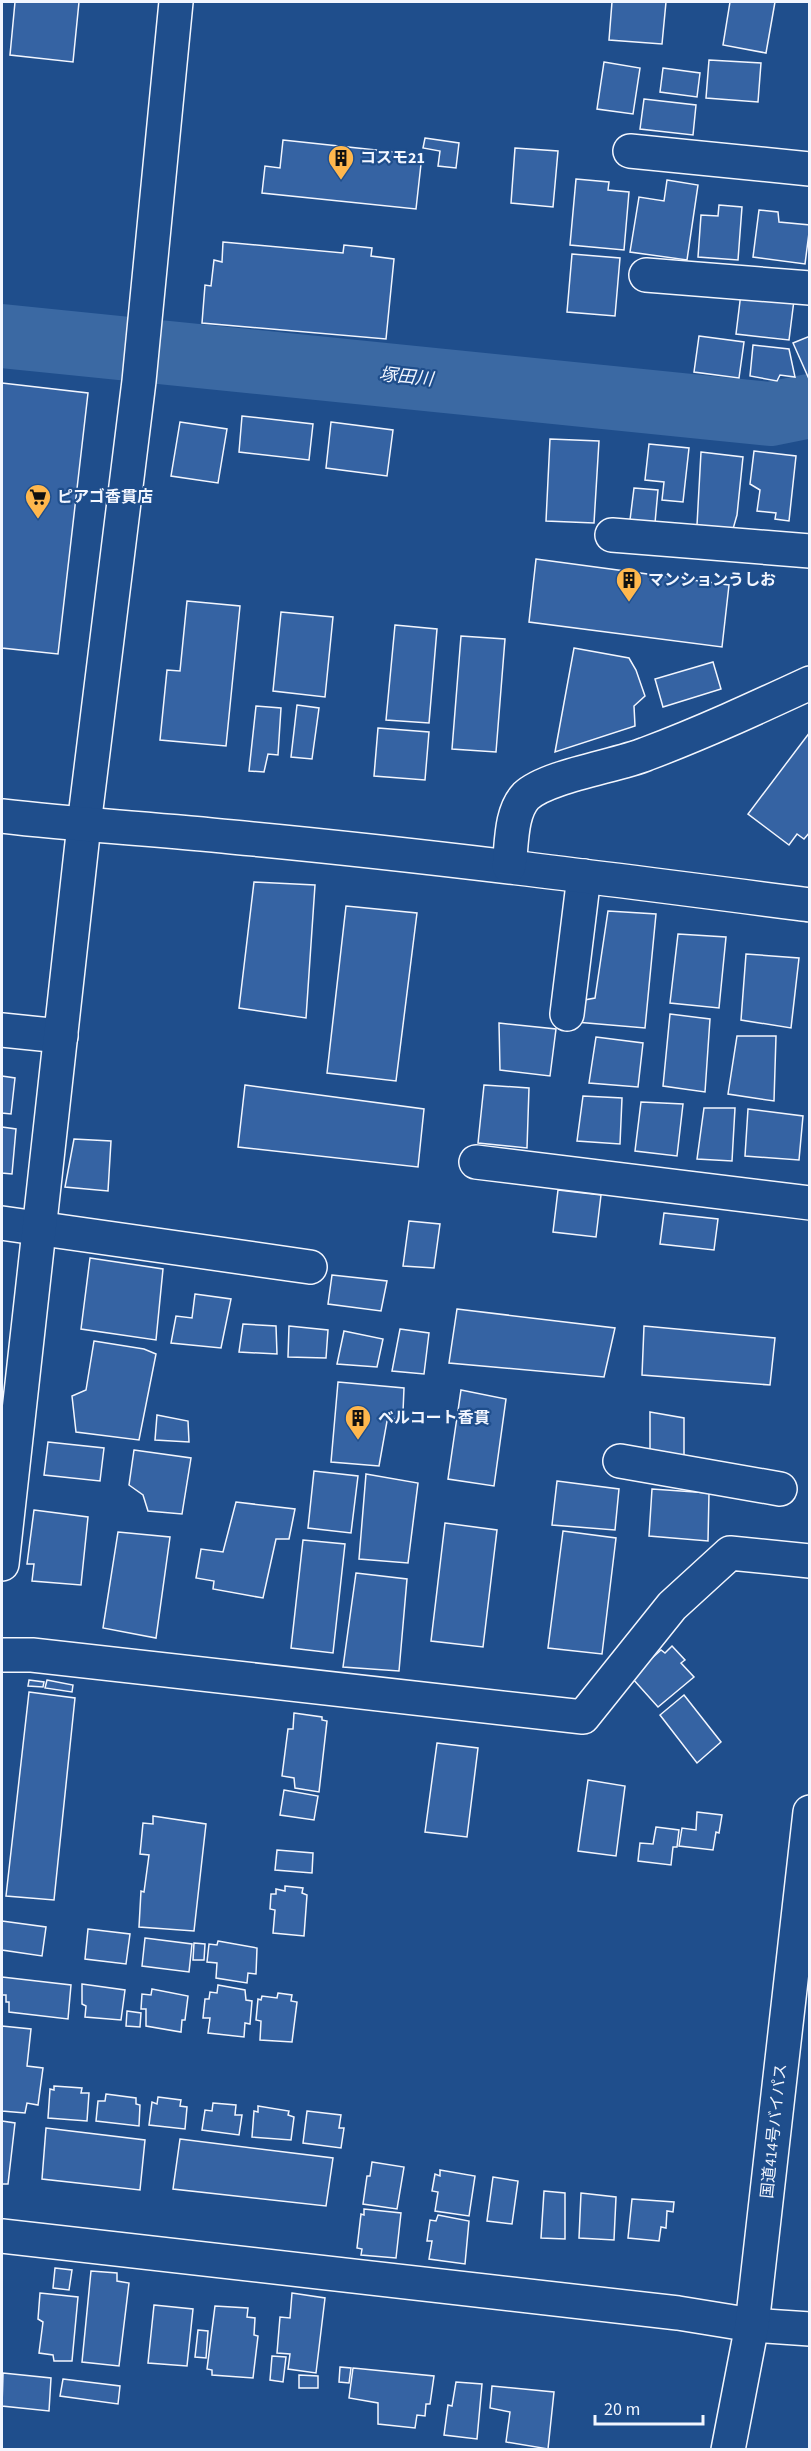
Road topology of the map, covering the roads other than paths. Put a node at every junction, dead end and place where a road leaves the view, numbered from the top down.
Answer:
1 (176, 2) edge
2 (630, 151) dead end
3 (810, 169) edge
4 (646, 275) dead end
5 (810, 288) edge
6 (612, 535) dead end
7 (810, 551) edge
8 (810, 683) edge
9 (2, 816) edge
10 (84, 825) junction
11 (509, 866) junction
12 (584, 876) junction
13 (810, 904) edge
14 (567, 1014) dead end
15 (2, 1030) edge
16 (61, 1036) junction
17 (476, 1162) dead end
18 (810, 1203) edge
19 (2, 1223) edge
20 (39, 1227) junction
21 (310, 1267) dead end
22 (9, 1434) edge
23 (620, 1461) dead end
24 (780, 1489) dead end
25 (810, 1561) edge
26 (2, 1564) edge
27 (2, 1655) edge
28 (810, 1812) edge
29 (2, 2236) edge
30 (752, 2325) junction
31 (810, 2329) edge
32 (728, 2450) edge

1 - 10 main road
2 - 3 main road
4 - 5 main road
6 - 7 main road
8 - 11 main road
9 - 10 main road
10 - 11 main road
10 - 16 main road
11 - 12 main road
12 - 13 main road
12 - 14 main road
15 - 16 main road
16 - 20 main road
17 - 18 main road
19 - 20 main road
20 - 21 main road
20 - 22 main road
22 - 26 main road
23 - 24 main road
25 - 27 main road
28 - 30 main road, 国道414号バイパス
29 - 30 main road
30 - 31 main road
30 - 32 main road, 国道414号バイパス

